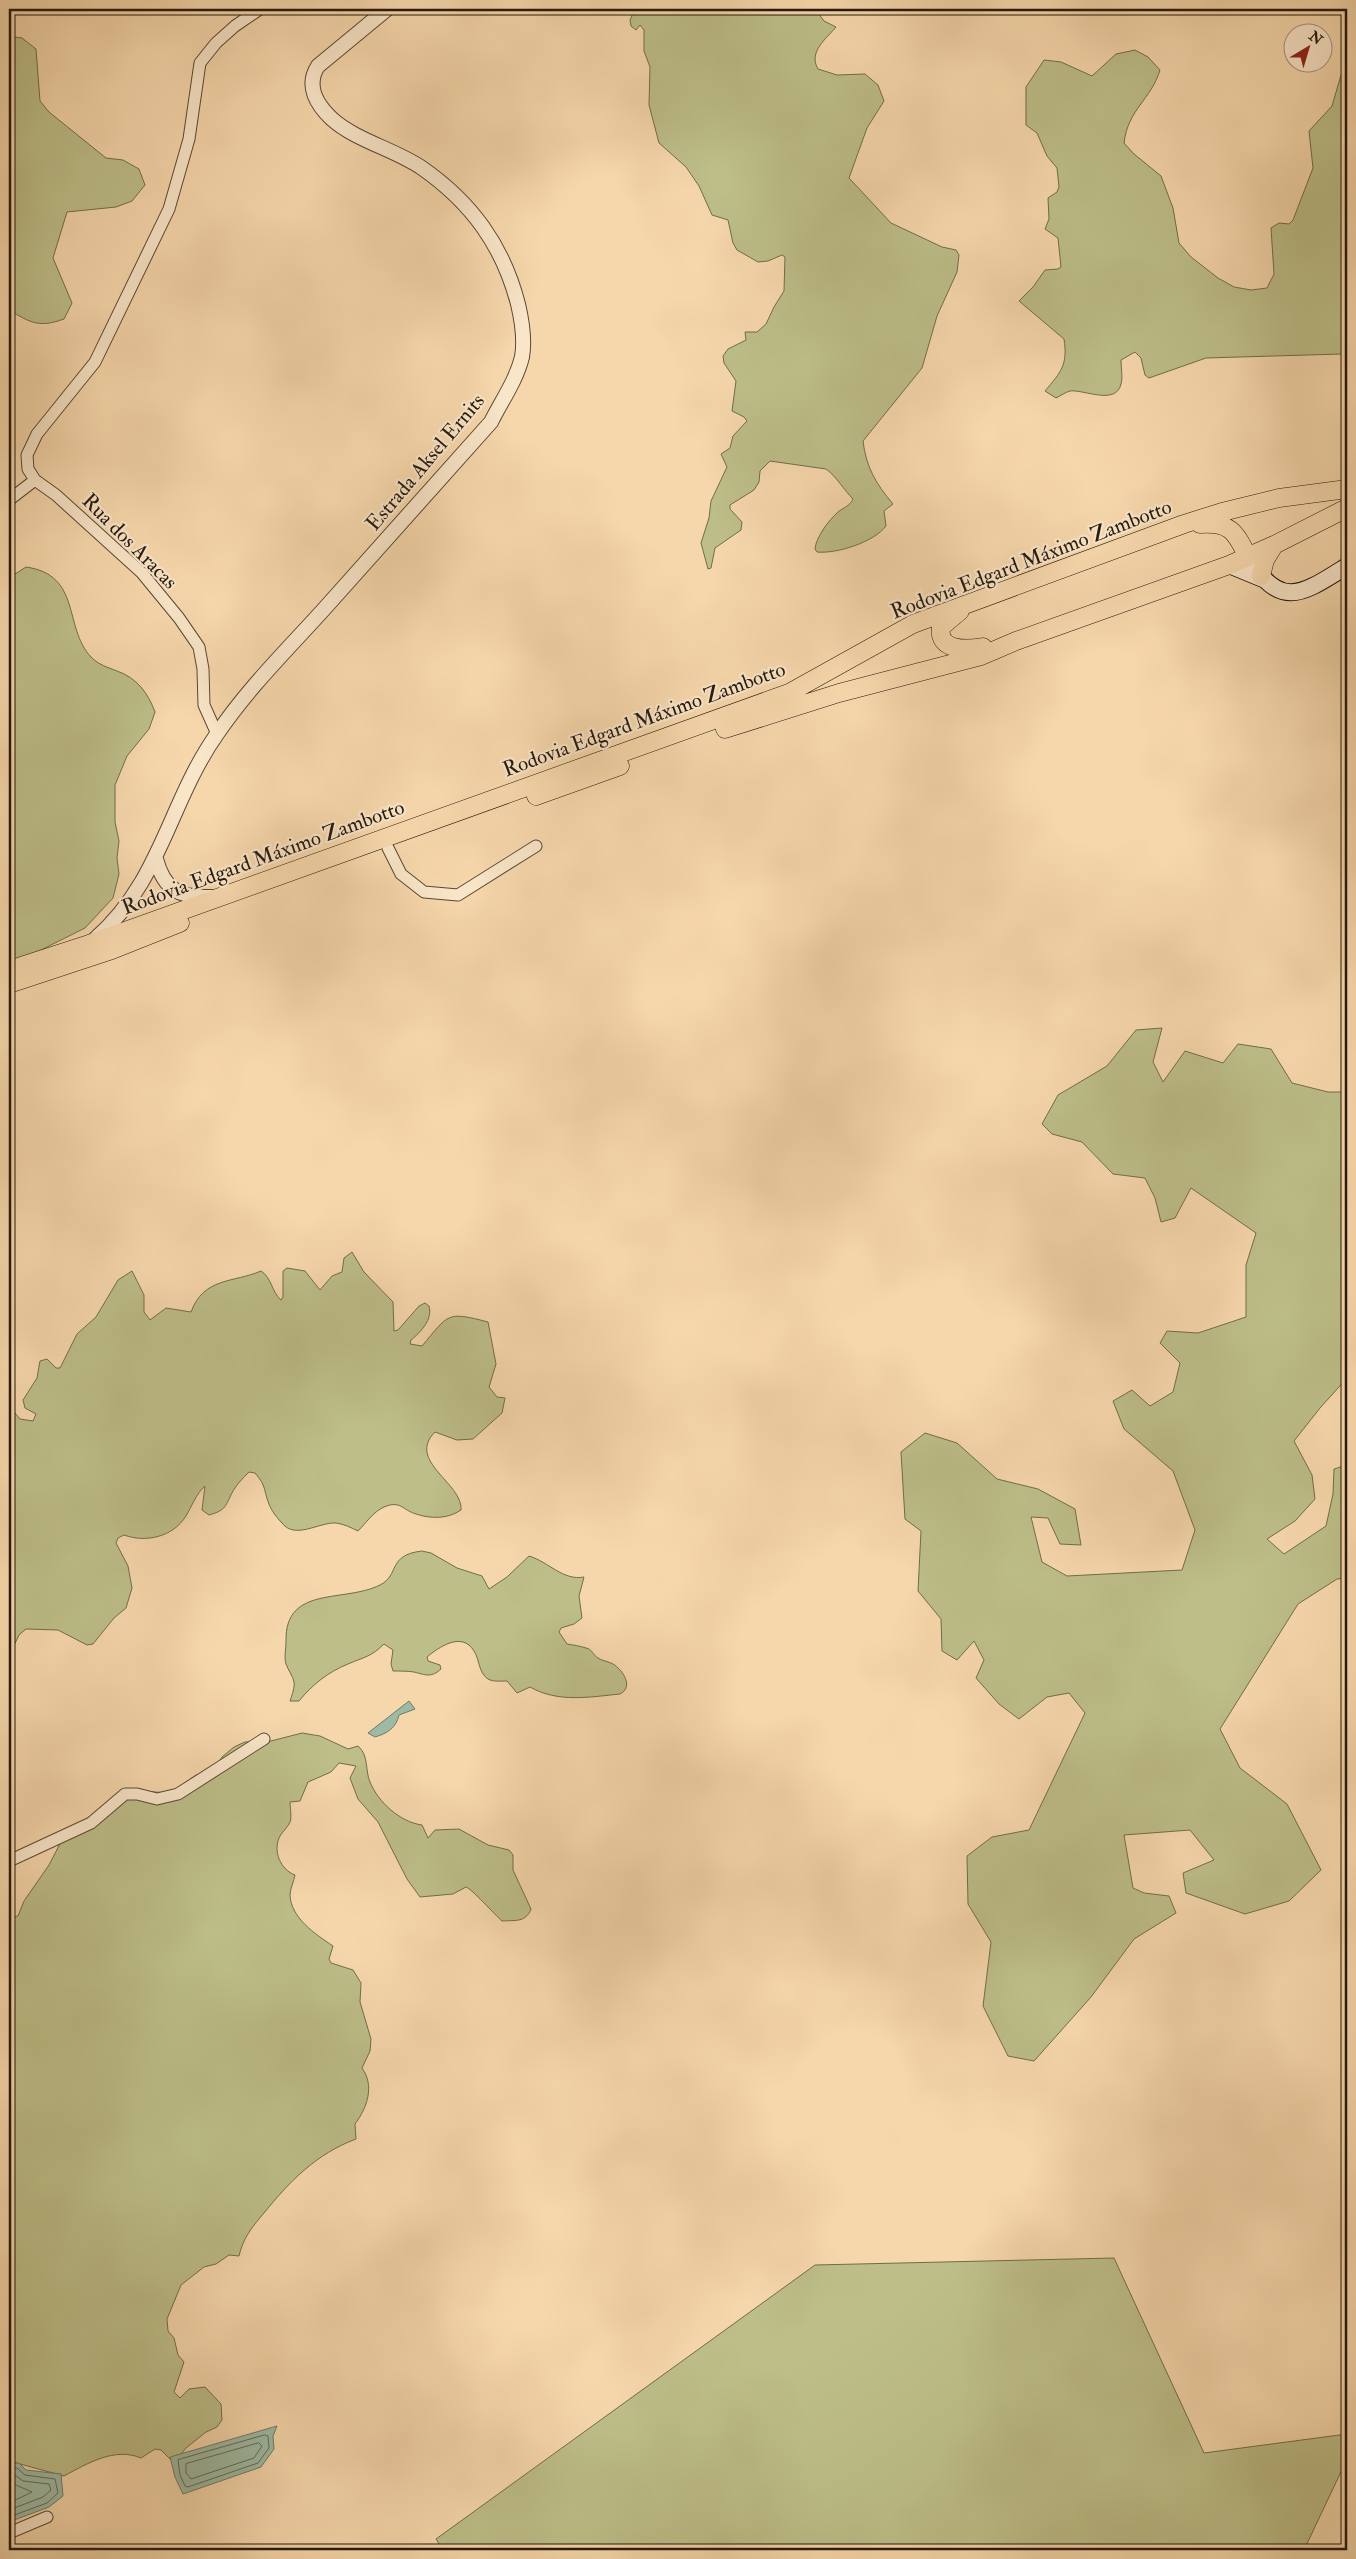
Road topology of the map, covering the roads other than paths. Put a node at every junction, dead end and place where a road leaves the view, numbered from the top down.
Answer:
1 (260, 9) edge
2 (388, 9) edge
3 (35, 480) junction
4 (1347, 489) edge
5 (9, 500) edge
6 (1347, 508) edge
7 (1184, 524) junction
8 (1274, 545) junction
9 (1248, 557) junction
10 (1229, 565) junction
11 (1347, 566) edge
12 (1262, 578) junction
13 (983, 600) junction
14 (1016, 641) junction
15 (217, 734) junction
16 (536, 846) dead end
17 (388, 848) junction
18 (156, 859) junction
19 (216, 897) junction
20 (89, 944) junction
21 (9, 970) edge
22 (9, 984) edge
23 (264, 1739) dead end
24 (9, 1861) edge
25 (47, 2517) dead end
26 (9, 2533) edge

1 - 3 street, Rua dos Aracas
2 - 15 street, Estrada Aksel Ernits
3 - 5 street
3 - 15 street, Rua dos Aracas
4 - 7 main road, Rodovia Edgard Máximo Zambotto
6 - 8 main road, Rodovia Edgard Máximo Zambotto
7 - 9 main road
7 - 13 main road, Rodovia Edgard Máximo Zambotto
8 - 9 main road, Rodovia Edgard Máximo Zambotto
8 - 12 main road
9 - 10 main road, Rodovia Edgard Máximo Zambotto
9 - 12 main road
10 - 12 main road
10 - 14 main road, Rodovia Edgard Máximo Zambotto
11 - 12 main road
13 - 14 main road
13 - 19 main road, Rodovia Edgard Máximo Zambotto
14 - 17 main road, Rodovia Edgard Máximo Zambotto
15 - 18 street, Estrada Aksel Ernits
16 - 17 street
17 - 22 main road, Rodovia Edgard Máximo Zambotto
18 - 19 street
18 - 20 street, Estrada Aksel Ernits
19 - 20 main road, Rodovia Edgard Máximo Zambotto
20 - 21 main road, Rodovia Edgard Máximo Zambotto
23 - 24 street
25 - 26 street

